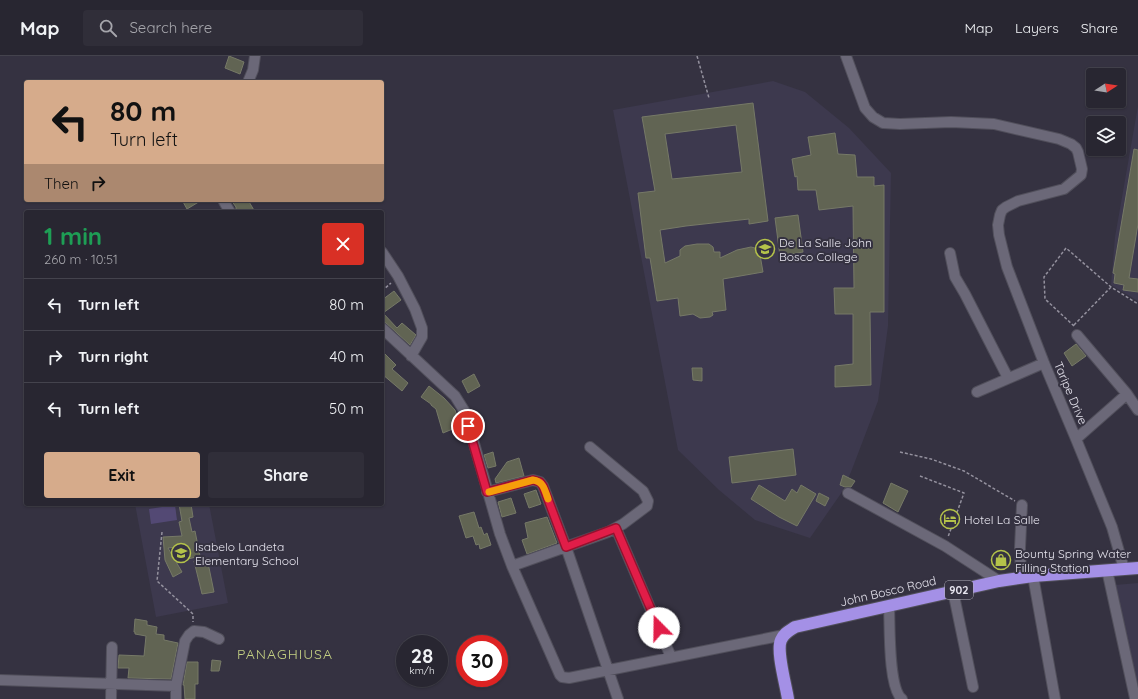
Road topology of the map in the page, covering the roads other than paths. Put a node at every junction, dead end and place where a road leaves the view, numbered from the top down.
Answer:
1 (255, 56) edge
2 (846, 56) edge
3 (249, 80) edge
4 (950, 253) dead end
5 (384, 255) edge
6 (384, 330) edge
7 (1077, 335) road end
8 (411, 356) junction
9 (1044, 363) junction
10 (1008, 378) junction
11 (977, 392) dead end
12 (1127, 394) junction
13 (1138, 410) edge
14 (1076, 438) junction
15 (590, 447) dead end
16 (487, 492) junction
17 (848, 492) dead end
18 (1022, 505) road end
19 (616, 528) junction
20 (566, 547) junction
21 (512, 566) junction
22 (1138, 568) edge
23 (1124, 569) junction
24 (1107, 570) junction
25 (1033, 576) junction
26 (1021, 578) junction
27 (999, 581) junction
28 (952, 591) junction
29 (889, 606) junction
30 (784, 635) junction
31 (219, 639) dead end
32 (112, 648) dead end
33 (671, 657) junction
34 (608, 669) junction
35 (0, 680) edge
36 (111, 683) junction
37 (176, 686) junction
38 (973, 687) dead end
39 (785, 698) edge
40 (1135, 698) edge
41 (111, 699) edge
42 (176, 699) edge
43 (618, 699) edge
44 (902, 699) edge
45 (1055, 699) edge

1 - 3 street
2 - 9 street, Taripe Drive
4 - 10 street
5 - 8 street
6 - 8 street
7 - 12 street
8 - 16 street
9 - 10 street
9 - 14 street, Taripe Drive
10 - 11 street
12 - 13 street
12 - 14 street
14 - 23 street, Taripe Drive
15 - 19 street
16 - 20 street
16 - 21 street
17 - 27 street
18 - 26 street
19 - 20 street
19 - 33 street
20 - 21 street
20 - 34 street
21 - 34 street
22 - 23 highway, John Bosco Road / 902
23 - 24 highway, John Bosco Road / 902
24 - 25 highway, John Bosco Road / 902
24 - 40 street
25 - 26 highway, John Bosco Road / 902
25 - 45 street
26 - 27 highway, John Bosco Road / 902
27 - 28 highway, John Bosco Road / 902
28 - 29 highway, John Bosco Road / 902
28 - 38 street
29 - 30 highway, John Bosco Road / 902
29 - 44 street
30 - 33 street
30 - 39 highway
31 - 37 street
32 - 36 street
33 - 34 street
34 - 43 street
35 - 36 street
36 - 37 street
36 - 41 street
37 - 42 street

